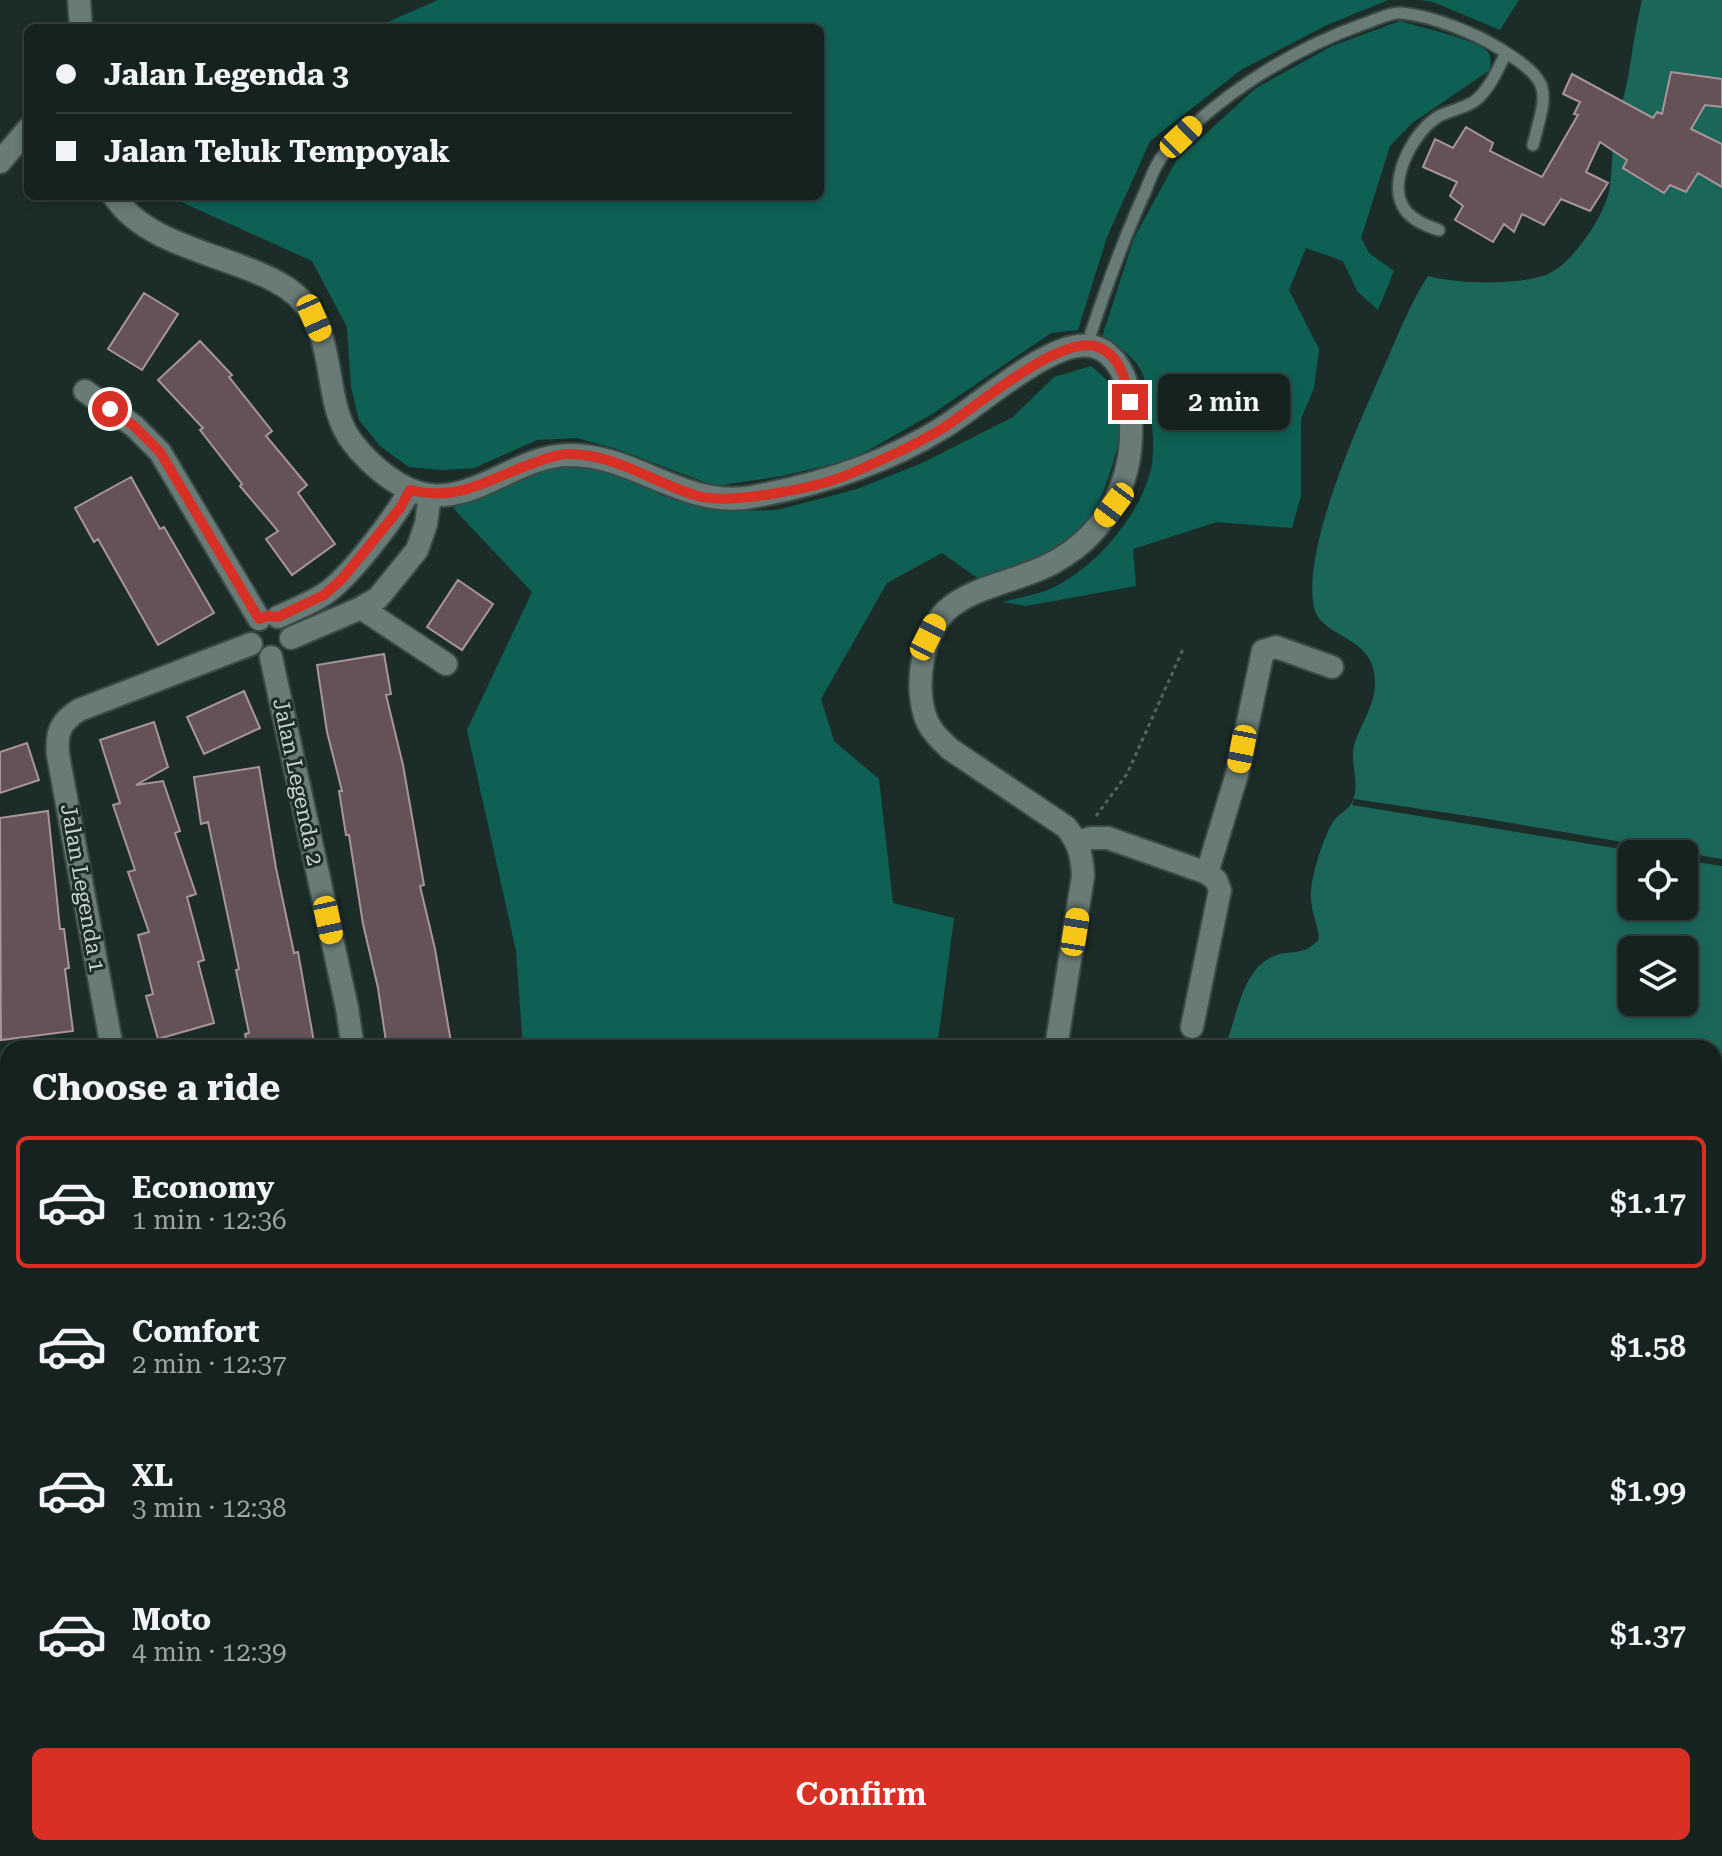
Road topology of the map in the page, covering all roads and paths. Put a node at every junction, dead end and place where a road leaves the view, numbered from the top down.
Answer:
1 (79, 0) edge
2 (81, 24) edge
3 (1506, 53) junction
4 (24, 134) edge
5 (1533, 145) dead end
6 (0, 162) edge
7 (118, 200) edge
8 (1439, 230) dead end
9 (1087, 345) junction
10 (85, 391) dead end
11 (420, 493) junction
12 (361, 608) junction
13 (269, 618) junction
14 (291, 638) junction
15 (251, 644) junction
16 (1184, 647) dead end
17 (271, 657) junction
18 (446, 664) dead end
19 (1332, 667) dead end
20 (1077, 842) junction
21 (1207, 873) junction
22 (1192, 1027) dead end
23 (111, 1040) edge
24 (352, 1040) edge
25 (1057, 1040) edge

1 - 2 street
3 - 5 lane
3 - 8 lane
3 - 9 lane
4 - 6 street
7 - 11 street
9 - 11 street
9 - 20 street
10 - 13 street
11 - 12 street
11 - 13 street
12 - 14 street
12 - 18 street
13 - 14 street
13 - 15 street
14 - 17 street
15 - 17 street
15 - 23 street, Jalan Legenda 1
16 - 20 path
17 - 24 street, Jalan Legenda 2
19 - 21 street
20 - 21 street
20 - 25 street
21 - 22 street

